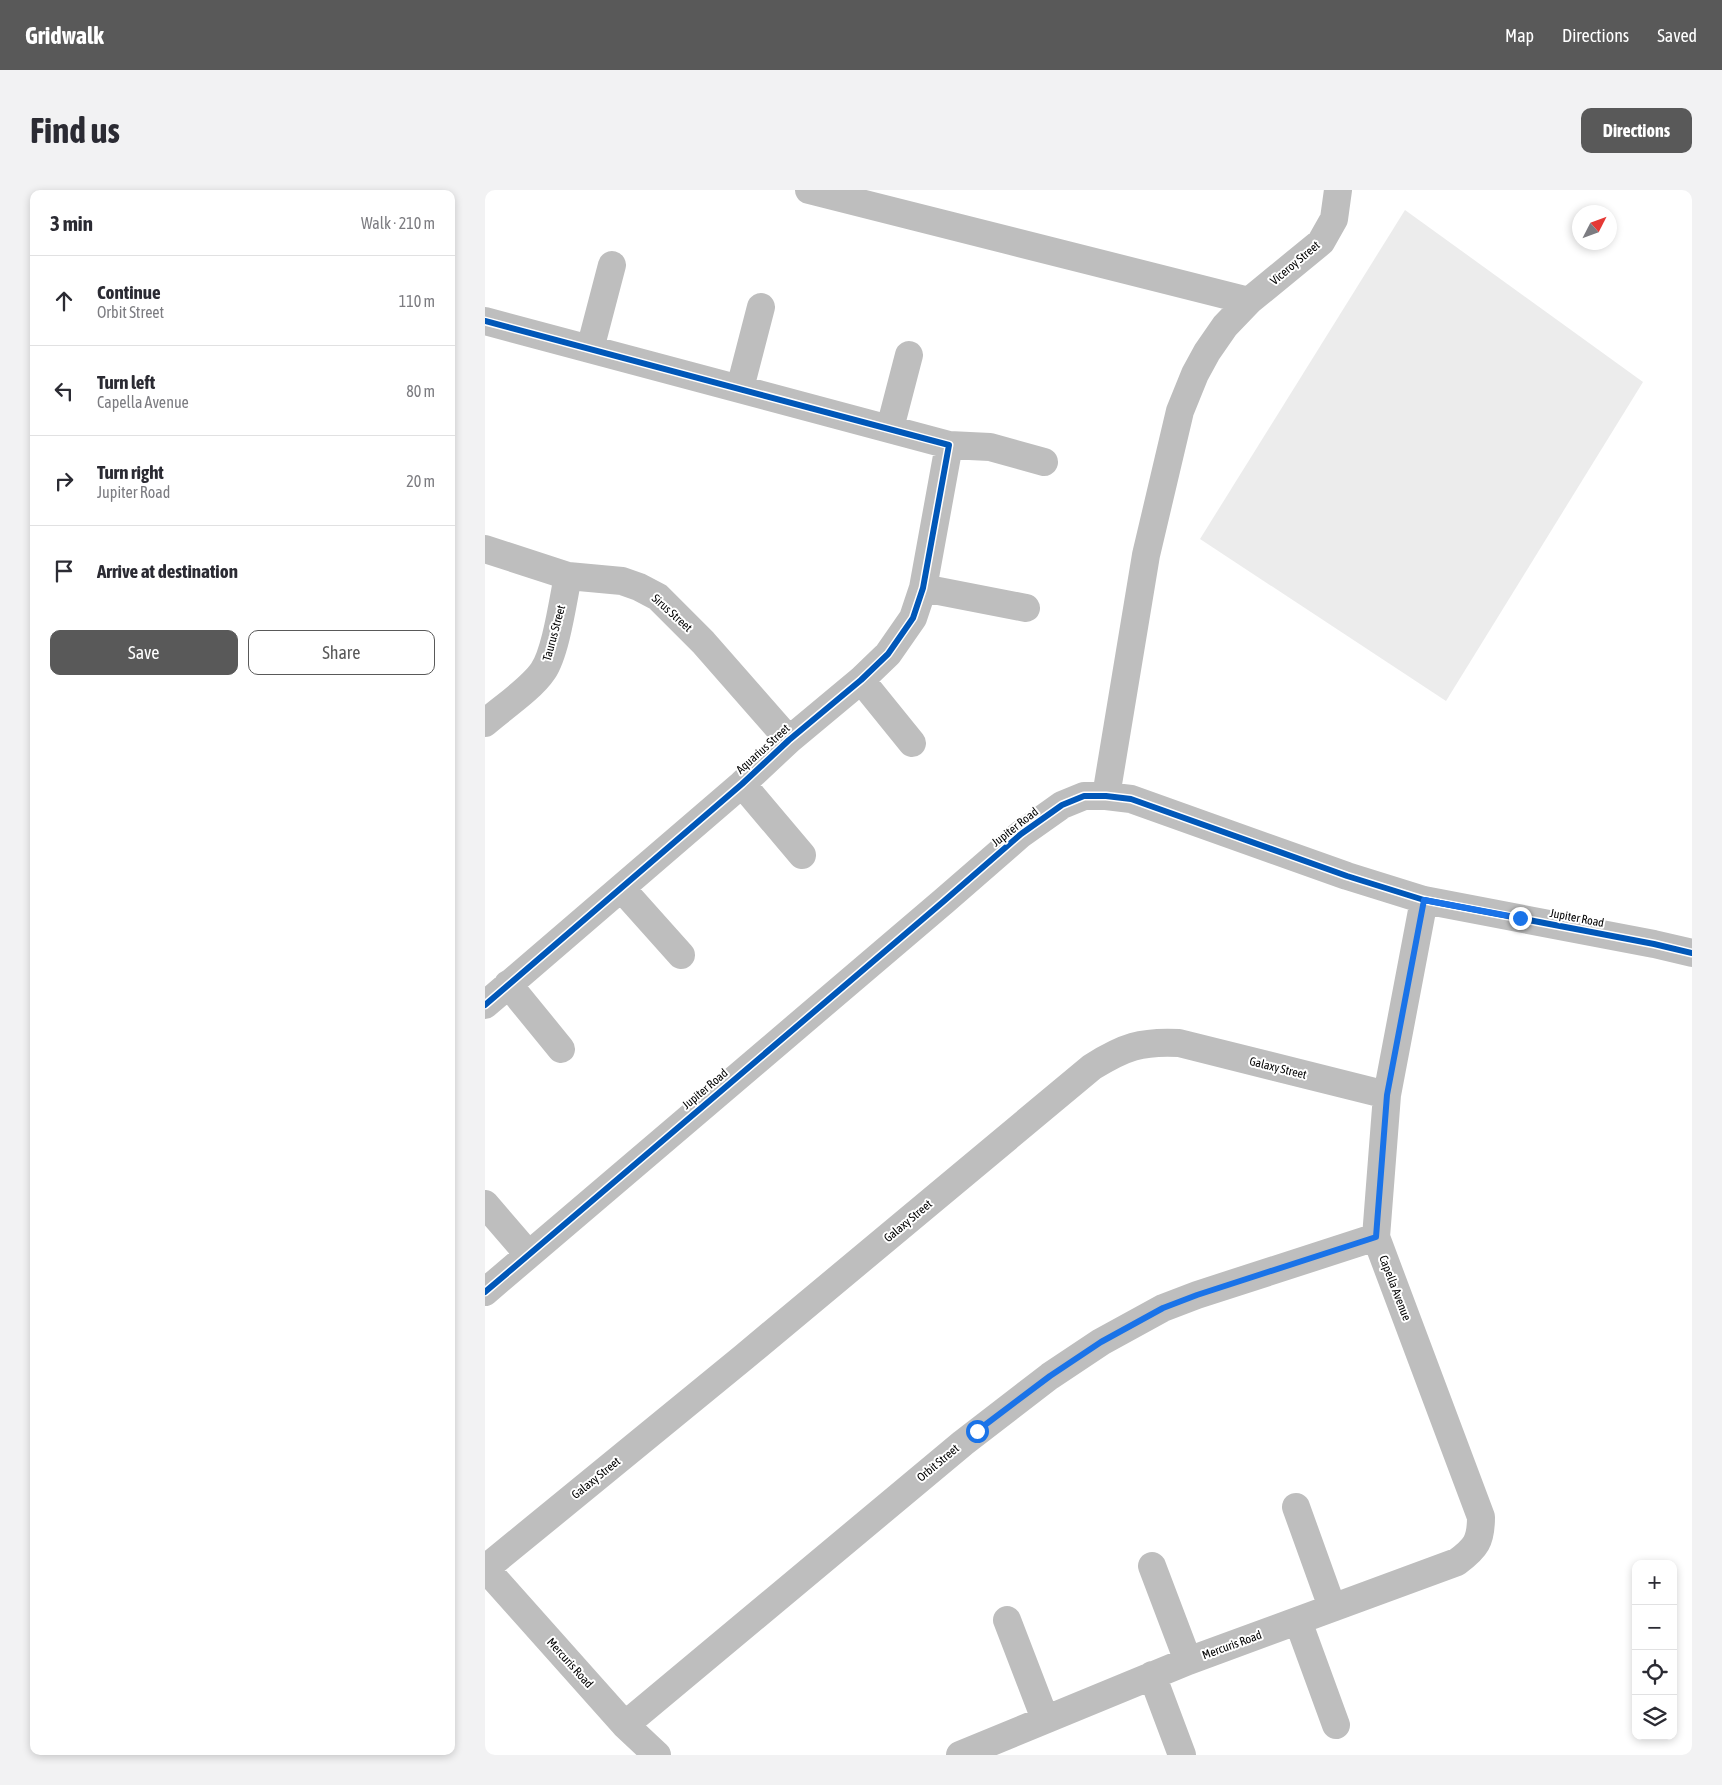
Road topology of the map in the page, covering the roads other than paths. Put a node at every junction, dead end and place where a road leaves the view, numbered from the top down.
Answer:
1 (809, 190) edge
2 (1338, 190) edge
3 (612, 264) dead end
4 (1249, 301) junction
5 (761, 307) dead end
6 (485, 321) edge
7 (590, 349) junction
8 (909, 354) dead end
9 (740, 388) junction
10 (889, 428) junction
11 (949, 445) junction
12 (1045, 462) dead end
13 (485, 549) edge
14 (568, 576) junction
15 (923, 588) junction
16 (1026, 608) dead end
17 (861, 680) junction
18 (485, 723) edge
19 (789, 740) junction
20 (912, 743) dead end
21 (742, 784) junction
22 (1106, 796) junction
23 (802, 855) dead end
24 (622, 888) junction
25 (1424, 900) junction
26 (1692, 953) edge
27 (681, 955) dead end
28 (508, 984) junction
29 (485, 1005) edge
30 (561, 1048) dead end
31 (1387, 1095) junction
32 (485, 1204) edge
33 (1376, 1237) junction
34 (528, 1254) junction
35 (485, 1292) edge
36 (1296, 1507) dead end
37 (1481, 1517) joint
38 (1152, 1566) dead end
39 (485, 1568) edge
40 (1332, 1608) junction
41 (1007, 1620) dead end
42 (1298, 1621) junction
43 (1187, 1661) junction
44 (1152, 1675) junction
45 (1045, 1719) junction
46 (625, 1725) junction
47 (1336, 1725) dead end
48 (1012, 1746) edge
49 (657, 1755) edge
50 (960, 1755) edge
51 (1182, 1755) edge

1 - 4 street
2 - 4 street, Viceroy Street
3 - 7 street
4 - 22 street, Viceroy Street
5 - 9 street
6 - 7 street
7 - 9 street
8 - 10 street
9 - 10 street
10 - 11 street
11 - 12 street
11 - 15 street, Aquarius Street
13 - 14 street, Sirus Street
14 - 18 street, Taurus Street
14 - 19 street, Sirus Street
15 - 16 street
15 - 17 street, Aquarius Street
17 - 19 street, Aquarius Street
17 - 20 street
19 - 21 street, Aquarius Street
21 - 23 street
21 - 24 street, Aquarius Street
22 - 25 street, Jupiter Road
22 - 34 street, Jupiter Road
24 - 27 street
24 - 28 street, Aquarius Street
25 - 26 street, Jupiter Road
25 - 31 street, Capella Avenue
28 - 29 street, Aquarius Street
28 - 30 street
31 - 33 street, Capella Avenue
31 - 39 street, Galaxy Street
32 - 34 street
33 - 37 street, Capella Avenue
33 - 46 street, Orbit Street
34 - 35 street, Jupiter Road
36 - 40 street
37 - 40 street, Mercuris Road
38 - 43 street
39 - 46 street, Mercuris Road
40 - 42 street, Mercuris Road
41 - 45 street
42 - 43 street, Mercuris Road
42 - 47 street
43 - 44 street, Mercuris Road
44 - 45 street, Mercuris Road
44 - 51 street
45 - 48 street, Mercuris Road
46 - 49 street, Mercuris Road
48 - 50 street, Mercuris Road

